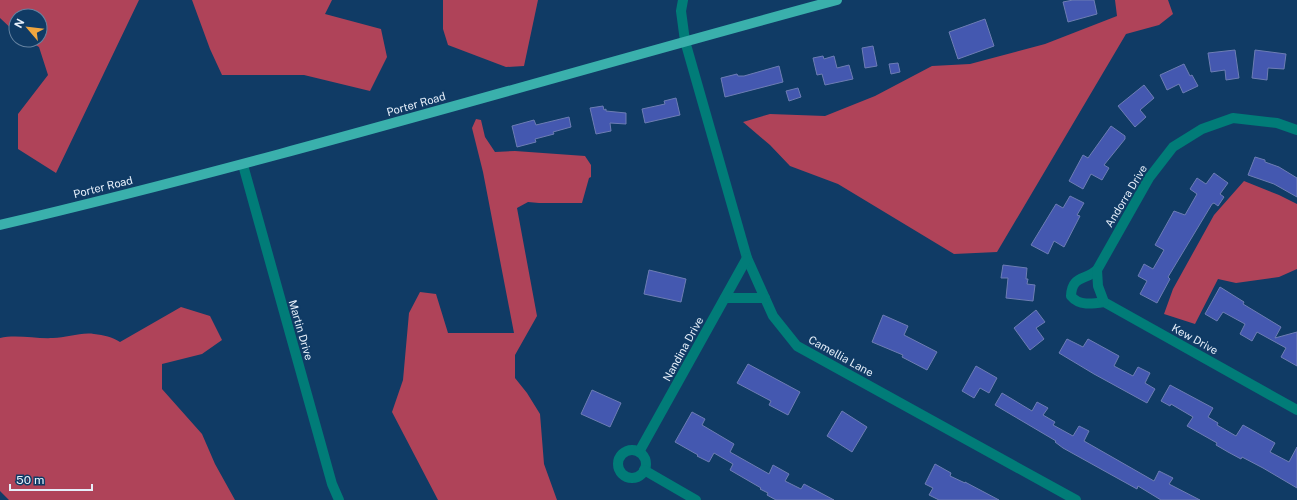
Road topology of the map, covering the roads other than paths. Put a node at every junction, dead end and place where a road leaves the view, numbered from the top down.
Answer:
1 (683, 0) edge
2 (836, 0) edge
3 (685, 41) junction
4 (1297, 130) edge
5 (243, 165) junction
6 (0, 224) edge
7 (747, 258) junction
8 (1097, 270) junction
9 (725, 298) junction
10 (765, 298) junction
11 (1104, 302) junction
12 (1297, 410) edge
13 (639, 452) junction
14 (644, 470) junction
15 (339, 500) edge
16 (696, 500) edge
17 (1076, 500) edge

1 - 3 street, Camellia Lane
2 - 3 main road, Porter Road
3 - 5 main road, Porter Road
3 - 7 street, Camellia Lane
4 - 8 street, Andorra Drive
5 - 6 main road, Porter Road
5 - 15 street, Martin Drive
7 - 9 street, Nandina Drive
7 - 10 street, Camellia Lane
8 - 11 street
8 - 11 street
9 - 10 street
9 - 13 street, Nandina Drive
10 - 17 street, Camellia Lane
11 - 12 street, Kew Drive
13 - 14 street
13 - 14 street
14 - 16 street

